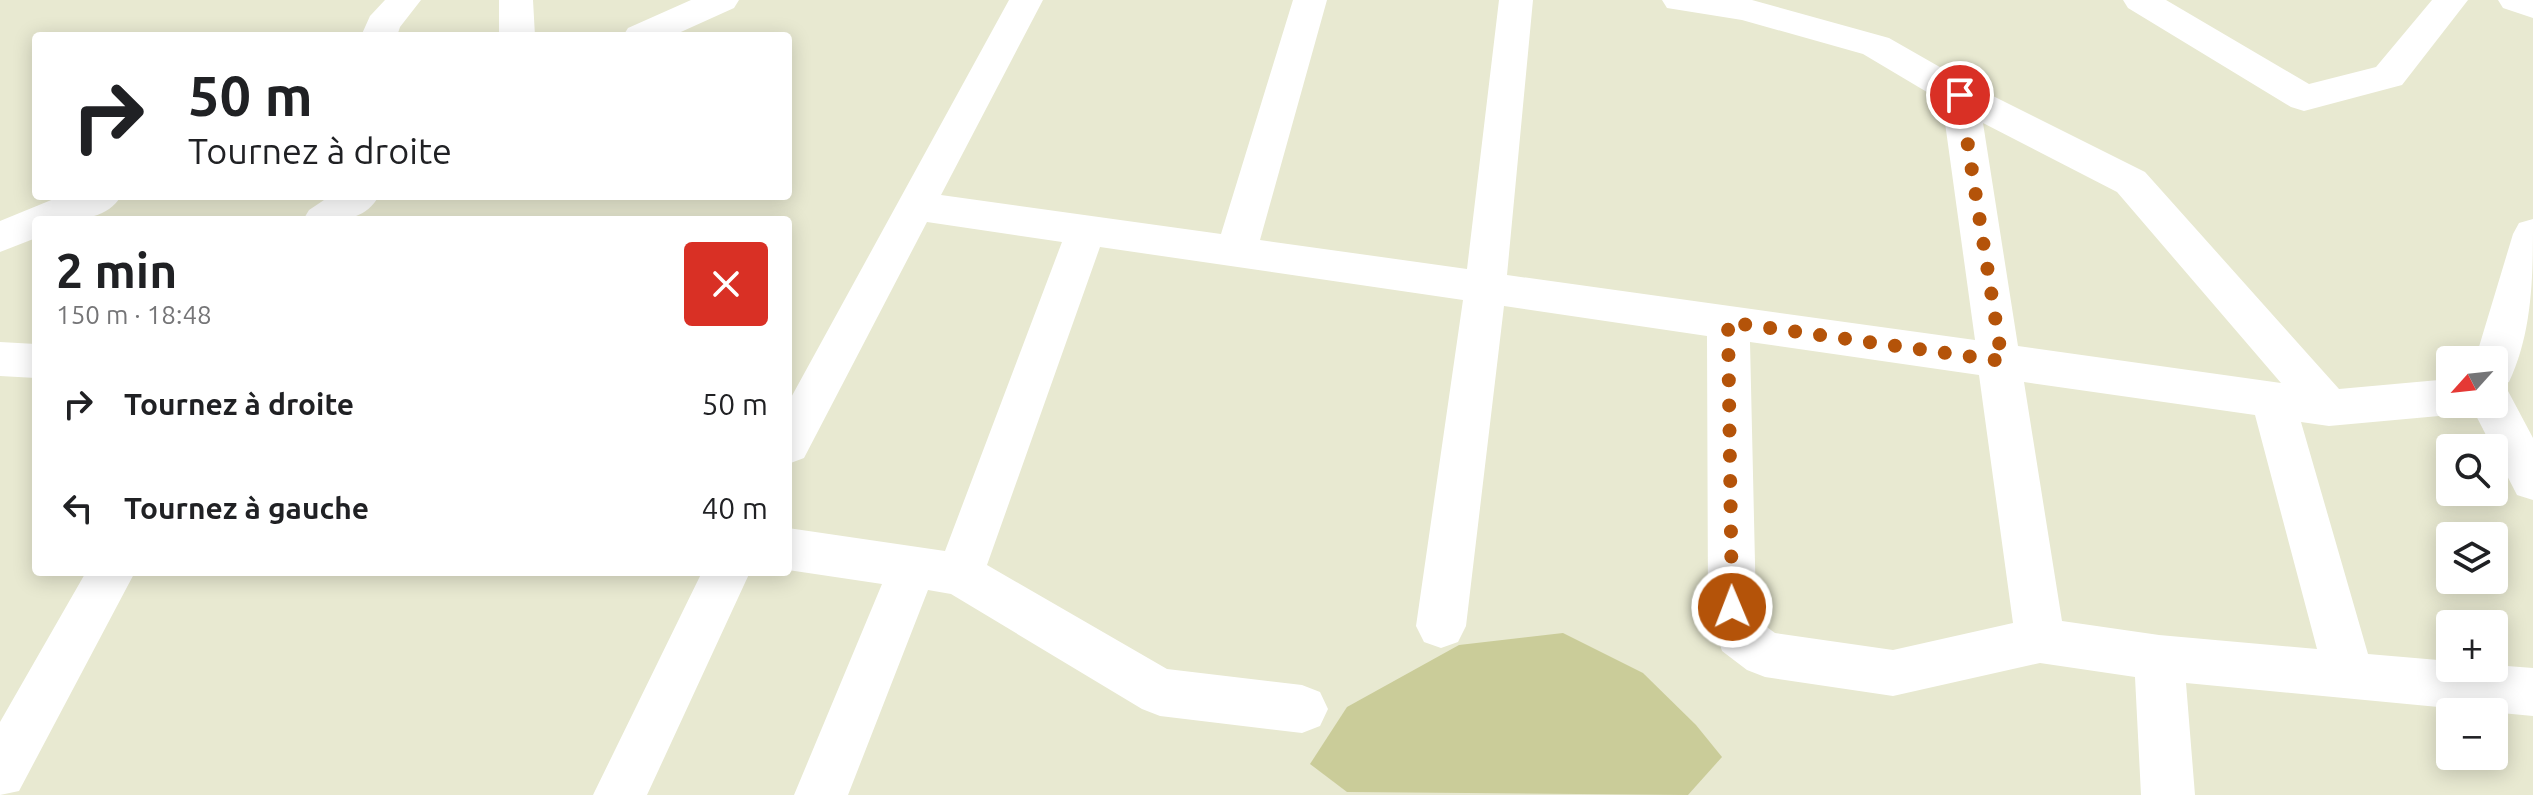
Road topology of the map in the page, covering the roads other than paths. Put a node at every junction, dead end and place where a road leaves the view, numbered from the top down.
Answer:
1 (516, 0) edge
2 (722, 0) edge
3 (1026, 0) edge
4 (1310, 0) edge
5 (1516, 0) edge
6 (1679, 0) edge
7 (2451, 0) edge
8 (2515, 0) edge
9 (2142, 1) edge
10 (2533, 7) edge
11 (517, 32) edge
12 (650, 32) edge
13 (1960, 95) junction
14 (91, 200) edge
15 (353, 200) edge
16 (915, 206) junction
17 (51, 216) edge
18 (329, 216) edge
19 (32, 224) edge
20 (1086, 231) junction
21 (2533, 234) edge
22 (0, 237) edge
23 (1236, 252) junction
24 (1485, 288) junction
25 (1728, 322) junction
26 (2501, 346) edge
27 (0, 359) edge
28 (32, 361) edge
29 (2002, 361) junction
30 (2436, 398) edge
31 (2273, 400) junction
32 (799, 401) edge
33 (2329, 408) junction
34 (2499, 418) edge
35 (792, 429) edge
36 (2533, 481) edge
37 (792, 550) edge
38 (937, 570) junction
39 (109, 576) edge
40 (724, 576) edge
41 (1441, 626) dead end
42 (2040, 640) junction
43 (2159, 658) junction
44 (2349, 676) junction
45 (2533, 692) edge
46 (1302, 709) dead end
47 (0, 773) edge
48 (620, 795) edge
49 (821, 795) edge
50 (2168, 795) edge

1 - 11 street
2 - 12 street
3 - 16 street
4 - 23 street
5 - 24 street
6 - 13 street
7 - 9 street
8 - 10 street
13 - 29 street
13 - 33 street
14 - 17 street
15 - 18 street
16 - 20 street
16 - 32 street
19 - 22 street
20 - 23 street
20 - 38 street
21 - 26 street
23 - 24 street
24 - 25 street
24 - 41 street
25 - 29 street
25 - 42 street
27 - 28 street
29 - 31 street
29 - 42 street
30 - 33 street
31 - 33 street
31 - 44 street
32 - 35 street
34 - 36 street
37 - 38 street
38 - 46 street
38 - 49 street
39 - 47 street
40 - 48 street
42 - 43 street
43 - 44 street
43 - 50 street
44 - 45 street

